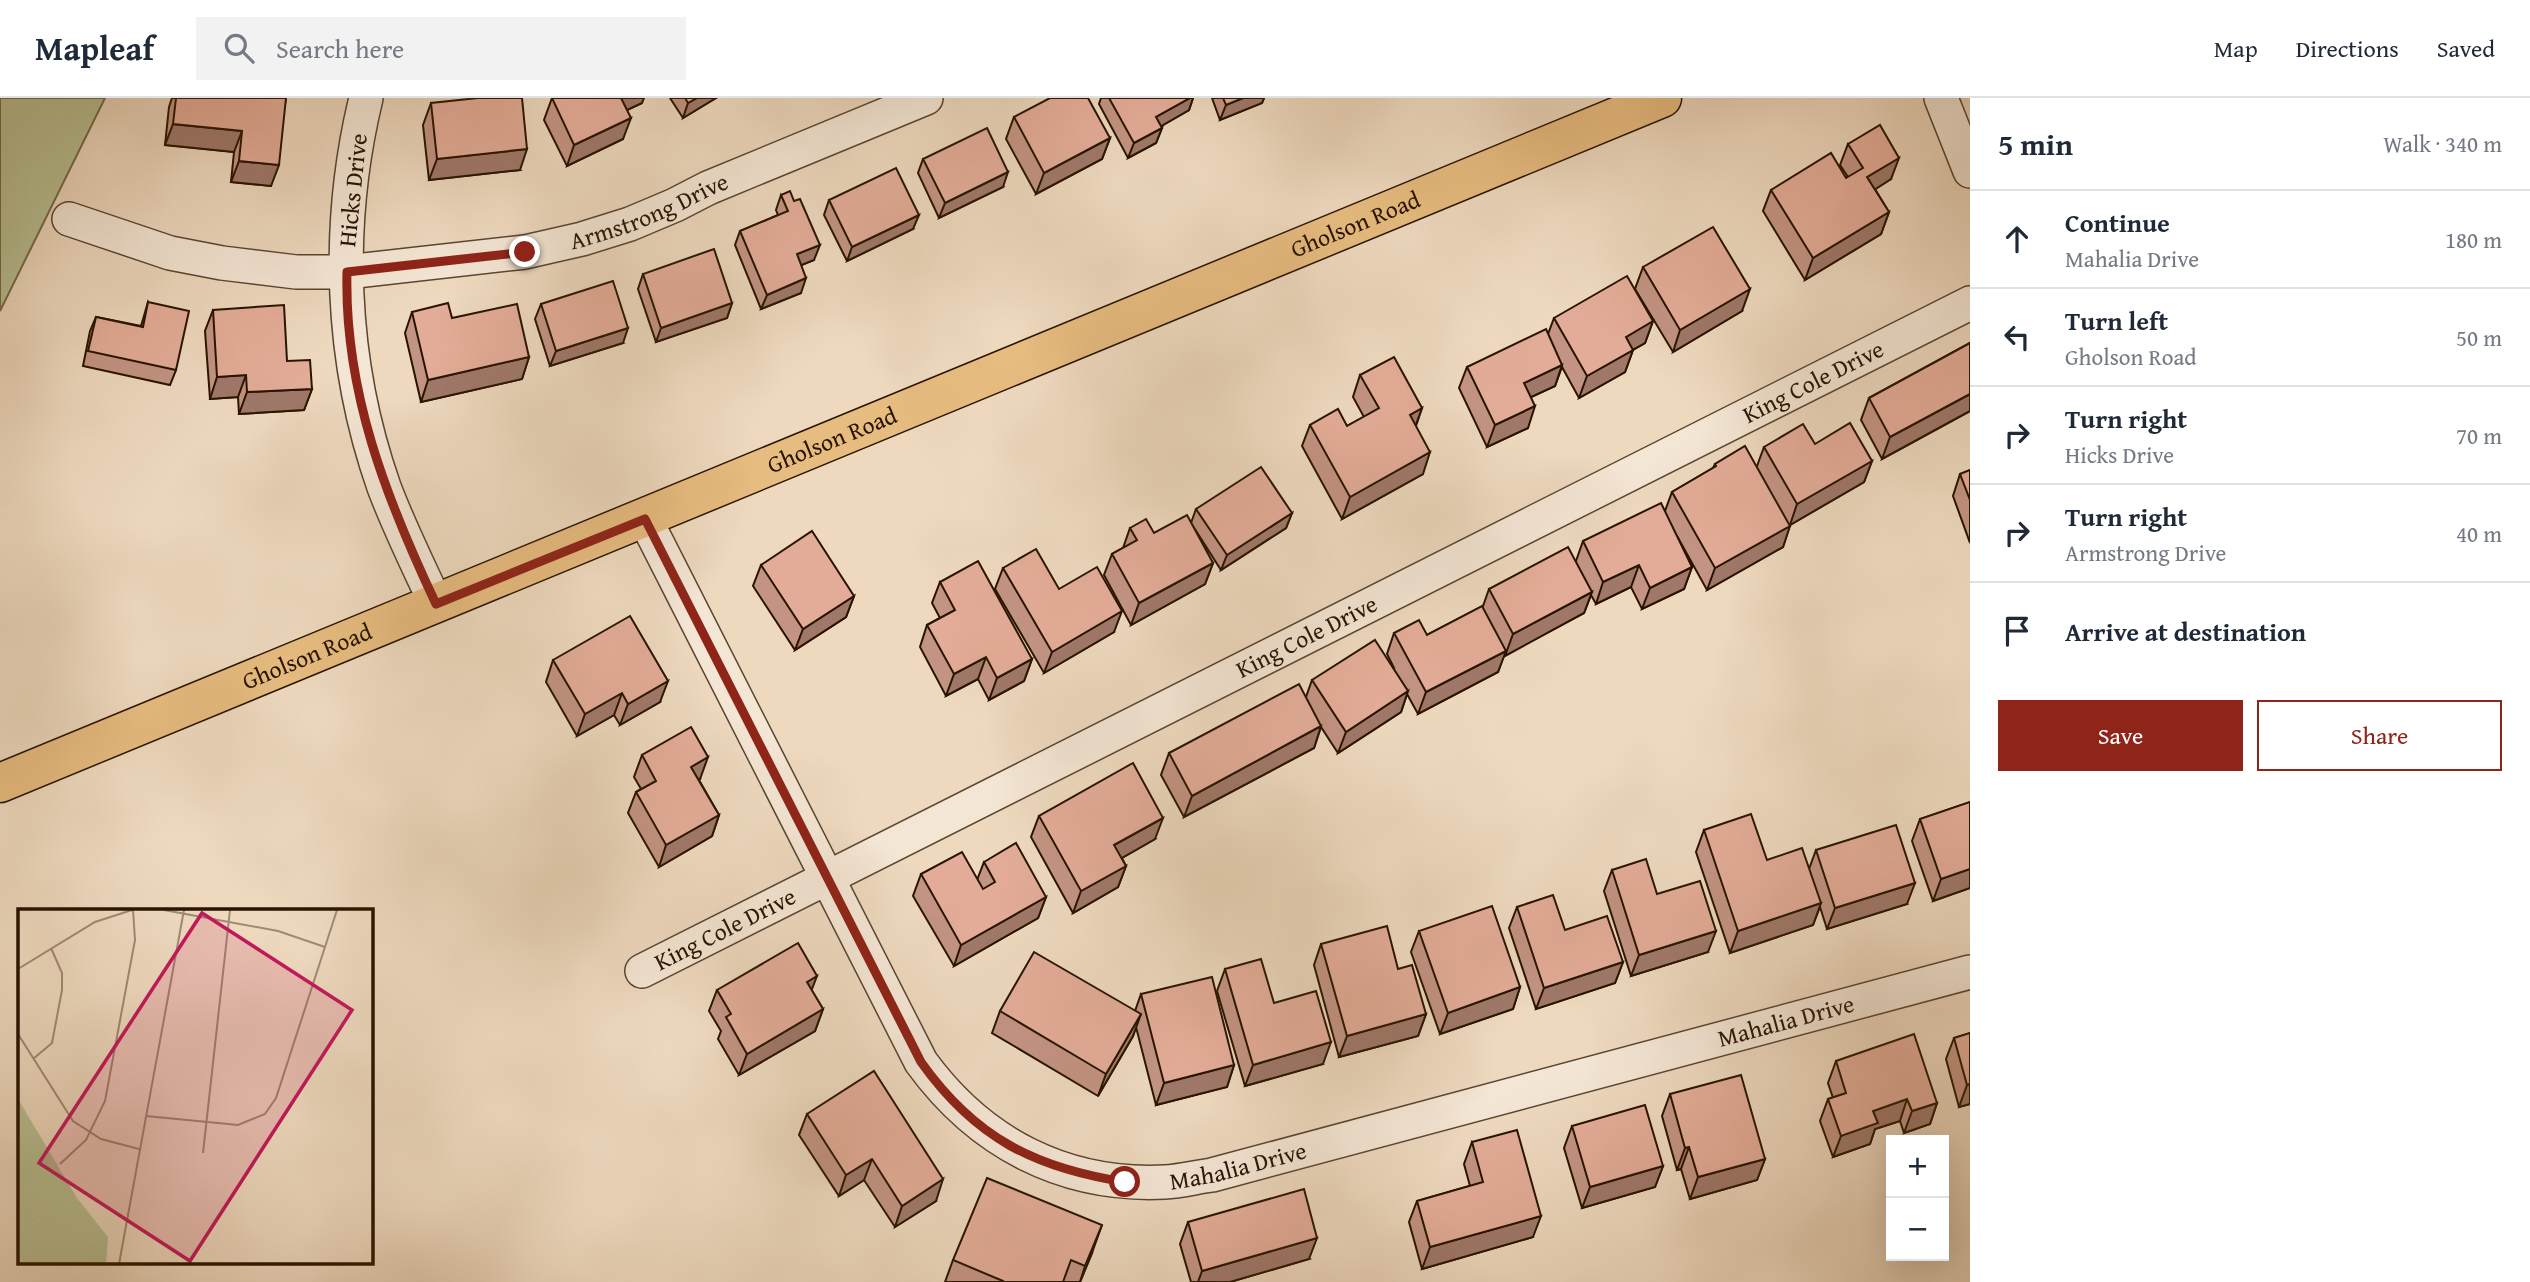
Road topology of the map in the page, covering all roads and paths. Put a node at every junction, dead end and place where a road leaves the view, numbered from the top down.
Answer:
1 (366, 98) edge
2 (926, 98) edge
3 (1662, 98) edge
4 (1941, 98) edge
5 (1970, 171) edge
6 (69, 219) dead end
7 (347, 272) junction
8 (1970, 303) edge
9 (645, 519) junction
10 (436, 604) junction
11 (0, 783) edge
12 (827, 878) junction
13 (642, 971) dead end
14 (1970, 972) edge

1 - 7 street, Hicks Drive
2 - 7 street, Armstrong Drive
3 - 9 main road, Gholson Road
4 - 5 street
6 - 7 street, Armstrong Drive
7 - 10 street, Hicks Drive
8 - 12 street, King Cole Drive
9 - 10 main road, Gholson Road
9 - 12 street, Mahalia Drive
10 - 11 main road, Gholson Road
12 - 13 street, King Cole Drive
12 - 14 street, Mahalia Drive

